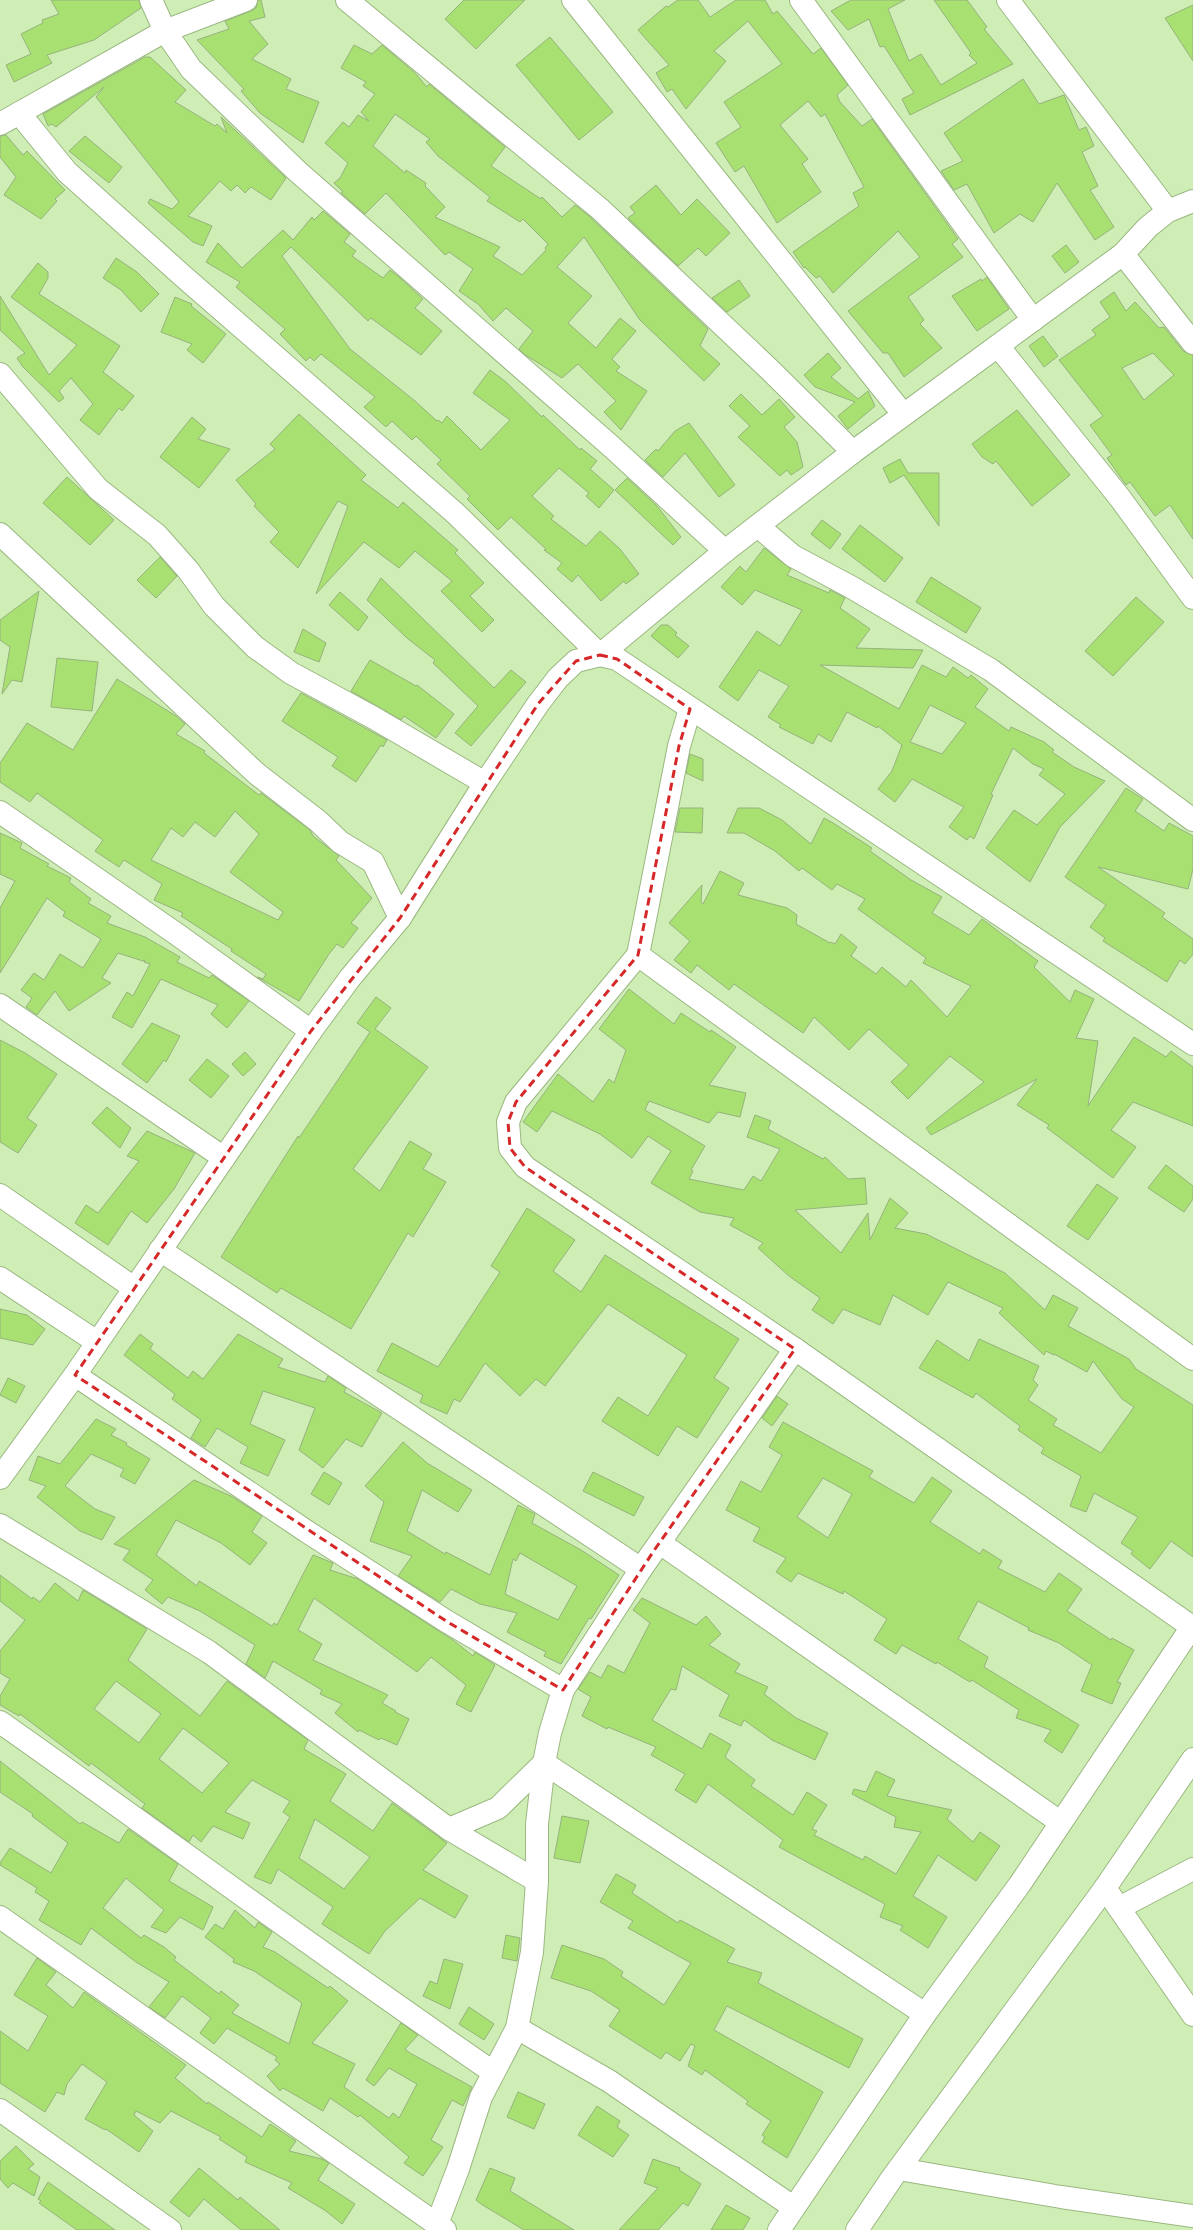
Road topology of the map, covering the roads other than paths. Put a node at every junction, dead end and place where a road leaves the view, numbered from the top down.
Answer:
1 (151, 0) edge
2 (246, 0) edge
3 (347, 0) edge
4 (573, 0) edge
5 (801, 0) edge
6 (1008, 0) edge
7 (165, 31) junction
8 (19, 113) junction
9 (0, 124) edge
10 (1193, 201) edge
11 (1168, 211) junction
12 (1123, 254) junction
13 (1033, 320) junction
14 (1193, 343) edge
15 (998, 346) junction
16 (0, 374) edge
17 (903, 414) junction
18 (853, 452) junction
19 (758, 526) junction
20 (0, 534) edge
21 (725, 551) junction
22 (1193, 598) edge
23 (600, 655) junction
24 (690, 709) junction
25 (485, 783) junction
26 (0, 812) edge
27 (1193, 820) edge
28 (400, 918) junction
29 (638, 955) junction
30 (0, 1005) edge
31 (311, 1031) junction
32 (1193, 1044) edge
33 (224, 1158) junction
34 (0, 1195) edge
35 (160, 1250) junction
36 (0, 1278) edge
37 (134, 1288) junction
38 (97, 1342) junction
39 (795, 1349) junction
40 (1193, 1359) edge
41 (74, 1375) junction
42 (0, 1478) edge
43 (0, 1525) edge
44 (660, 1543) junction
45 (641, 1569) junction
46 (1193, 1626) edge
47 (563, 1690) junction
48 (0, 1722) edge
49 (1193, 1759) edge
50 (544, 1763) junction
51 (1060, 1822) junction
52 (449, 1829) junction
53 (1193, 1869) edge
54 (537, 1881) junction
55 (1105, 1888) junction
56 (1119, 1908) junction
57 (0, 1918) edge
58 (925, 2014) junction
59 (1193, 2015) edge
60 (517, 2028) junction
61 (493, 2072) junction
62 (0, 2110) edge
63 (899, 2169) junction
64 (793, 2207) junction
65 (1193, 2216) edge
66 (441, 2227) edge
67 (170, 2230) edge
68 (779, 2230) edge
69 (857, 2230) edge

1 - 7 street
2 - 7 street
3 - 18 street
4 - 17 street
5 - 13 street
6 - 11 street
7 - 8 street
7 - 21 street
8 - 9 street
8 - 23 street
10 - 11 street
11 - 12 street
12 - 13 street
12 - 14 street
13 - 15 street
15 - 17 street
15 - 22 street
16 - 25 street
17 - 18 street
18 - 19 street
19 - 21 street
19 - 27 street
20 - 28 street
21 - 23 street
23 - 24 street
23 - 25 street
24 - 29 street
24 - 32 street
25 - 28 street
26 - 31 street
28 - 31 street
29 - 39 street
29 - 40 street
30 - 33 street
31 - 33 street
33 - 35 street
34 - 37 street
35 - 37 street
35 - 45 street
36 - 38 street
37 - 38 street
38 - 41 street
39 - 44 street
39 - 46 street
41 - 42 street
41 - 47 street
43 - 52 street
44 - 45 street
44 - 51 street
45 - 47 street
46 - 51 street
47 - 50 street
48 - 61 street
49 - 55 street
50 - 52 street
50 - 54 street
50 - 58 street
51 - 58 street
52 - 54 street
53 - 56 street
54 - 60 street
55 - 56 street
55 - 63 street
56 - 59 street
57 - 66 street
58 - 64 street
60 - 61 street
60 - 64 street
61 - 66 street
62 - 67 street
63 - 65 street
63 - 69 street
64 - 68 street

